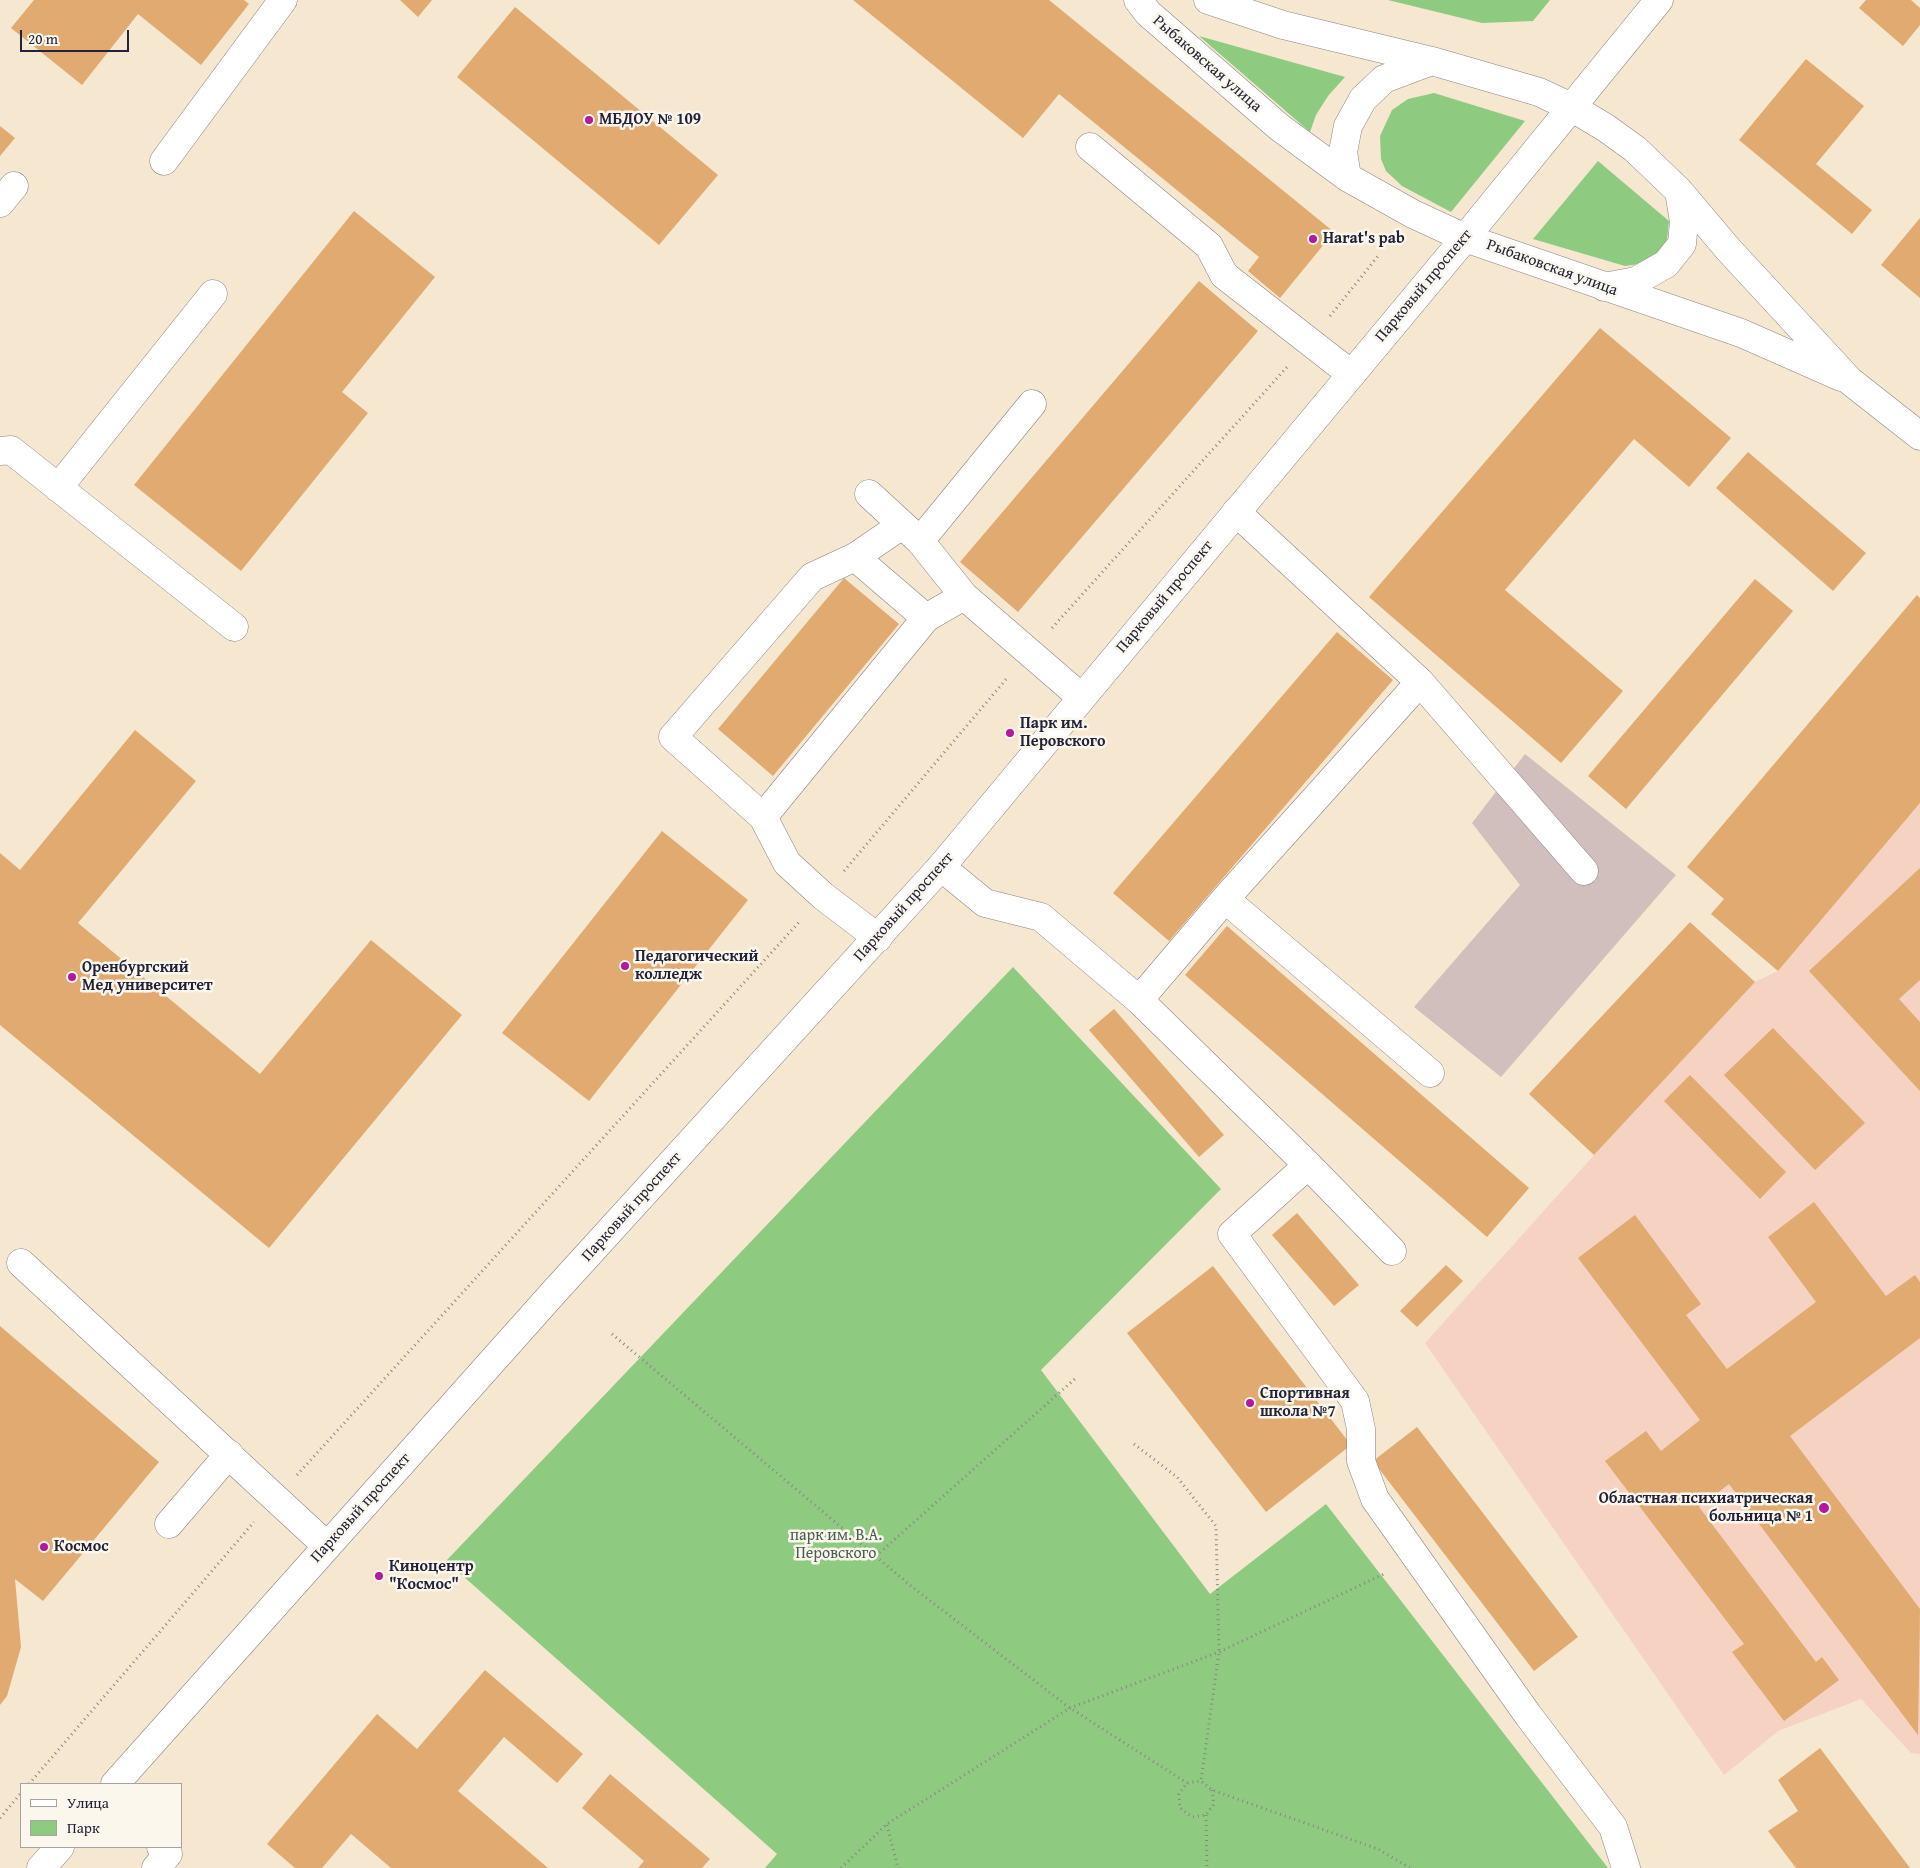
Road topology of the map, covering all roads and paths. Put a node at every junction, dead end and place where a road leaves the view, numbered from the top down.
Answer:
1 (283, 0) edge
2 (1138, 0) edge
3 (1208, 0) edge
4 (1659, 0) edge
5 (1432, 62) junction
6 (1571, 107) junction
7 (1090, 147) dead end
8 (164, 161) dead end
9 (1347, 176) junction
10 (1680, 191) junction
11 (1465, 238) junction
12 (1378, 256) dead end
13 (1603, 287) junction
14 (213, 294) dead end
15 (1310, 342) junction
16 (1351, 374) junction
17 (1850, 381) junction
18 (1032, 404) dead end
19 (1920, 436) edge
20 (0, 451) edge
21 (58, 488) junction
22 (868, 494) dead end
23 (1236, 512) junction
24 (911, 533) junction
25 (855, 557) junction
26 (964, 596) junction
27 (926, 618) junction
28 (234, 627) dead end
29 (1029, 653) junction
30 (1420, 682) junction
31 (1081, 697) junction
32 (763, 816) junction
33 (941, 868) junction
34 (1584, 871) dead end
35 (823, 896) junction
36 (1225, 899) junction
37 (878, 938) junction
38 (1138, 1000) junction
39 (1430, 1072) dead end
40 (1308, 1165) junction
41 (1392, 1251) dead end
42 (21, 1264) dead end
43 (612, 1334) dead end
44 (1076, 1377) dead end
45 (1134, 1444) dead end
46 (228, 1454) junction
47 (277, 1498) junction
48 (169, 1524) dead end
49 (327, 1546) junction
50 (876, 1556) junction
51 (1418, 1558) junction
52 (1219, 1652) junction
53 (1070, 1708) junction
54 (1201, 1781) junction
55 (30, 1783) edge
56 (116, 1783) edge
57 (1187, 1783) junction
58 (1212, 1790) junction
59 (20, 1794) edge
60 (1206, 1815) junction
61 (0, 1818) edge
62 (887, 1824) junction
63 (59, 1848) edge
64 (162, 1848) edge
65 (41, 1868) edge
66 (156, 1868) edge
67 (841, 1868) edge
68 (898, 1868) edge
69 (1207, 1868) edge
70 (1410, 1868) edge
71 (1626, 1868) edge

1 - 8 main road
2 - 9 main road, Рыбаковская улица
3 - 5 main road, Рыбаковская улица
4 - 6 main road, Парковый проспект
5 - 6 main road, Рыбаковская улица
5 - 9 main road
6 - 10 main road, Рыбаковская улица
6 - 11 main road, Парковый проспект
7 - 15 main road
9 - 11 main road, Рыбаковская улица
10 - 13 main road
10 - 17 main road, Рыбаковская улица
11 - 13 main road, Рыбаковская улица
11 - 16 main road, Парковый проспект
12 - 15 path
13 - 17 main road, Рыбаковская улица
14 - 21 main road
15 - 16 main road
15 - 29 path
16 - 23 main road, Парковый проспект
17 - 19 main road, Рыбаковская улица
18 - 24 main road
20 - 21 main road
21 - 28 main road
22 - 24 main road
23 - 30 main road
23 - 31 main road, Парковый проспект
24 - 25 main road
24 - 26 main road
25 - 27 main road
25 - 32 main road
26 - 27 main road
26 - 29 main road
27 - 32 main road
29 - 31 main road
29 - 35 path
30 - 34 main road
30 - 36 main road
31 - 33 main road, Парковый проспект
32 - 35 main road
33 - 37 main road, Парковый проспект
33 - 38 main road
35 - 37 main road
35 - 47 path
36 - 38 main road
36 - 39 main road
37 - 49 main road, Парковый проспект
38 - 40 main road
40 - 41 main road
40 - 51 main road
42 - 46 main road
43 - 50 path
44 - 50 path
45 - 52 path
46 - 47 main road
46 - 48 main road
47 - 49 main road
47 - 55 path
49 - 56 main road, Парковый проспект
50 - 53 path
51 - 52 path
51 - 71 main road
52 - 53 path
52 - 54 path
53 - 57 path
53 - 62 path
54 - 57 path
54 - 58 path
57 - 60 path
58 - 60 path
58 - 70 path
59 - 61 path
60 - 69 path
62 - 67 path
62 - 68 path
63 - 65 main road
64 - 66 main road

